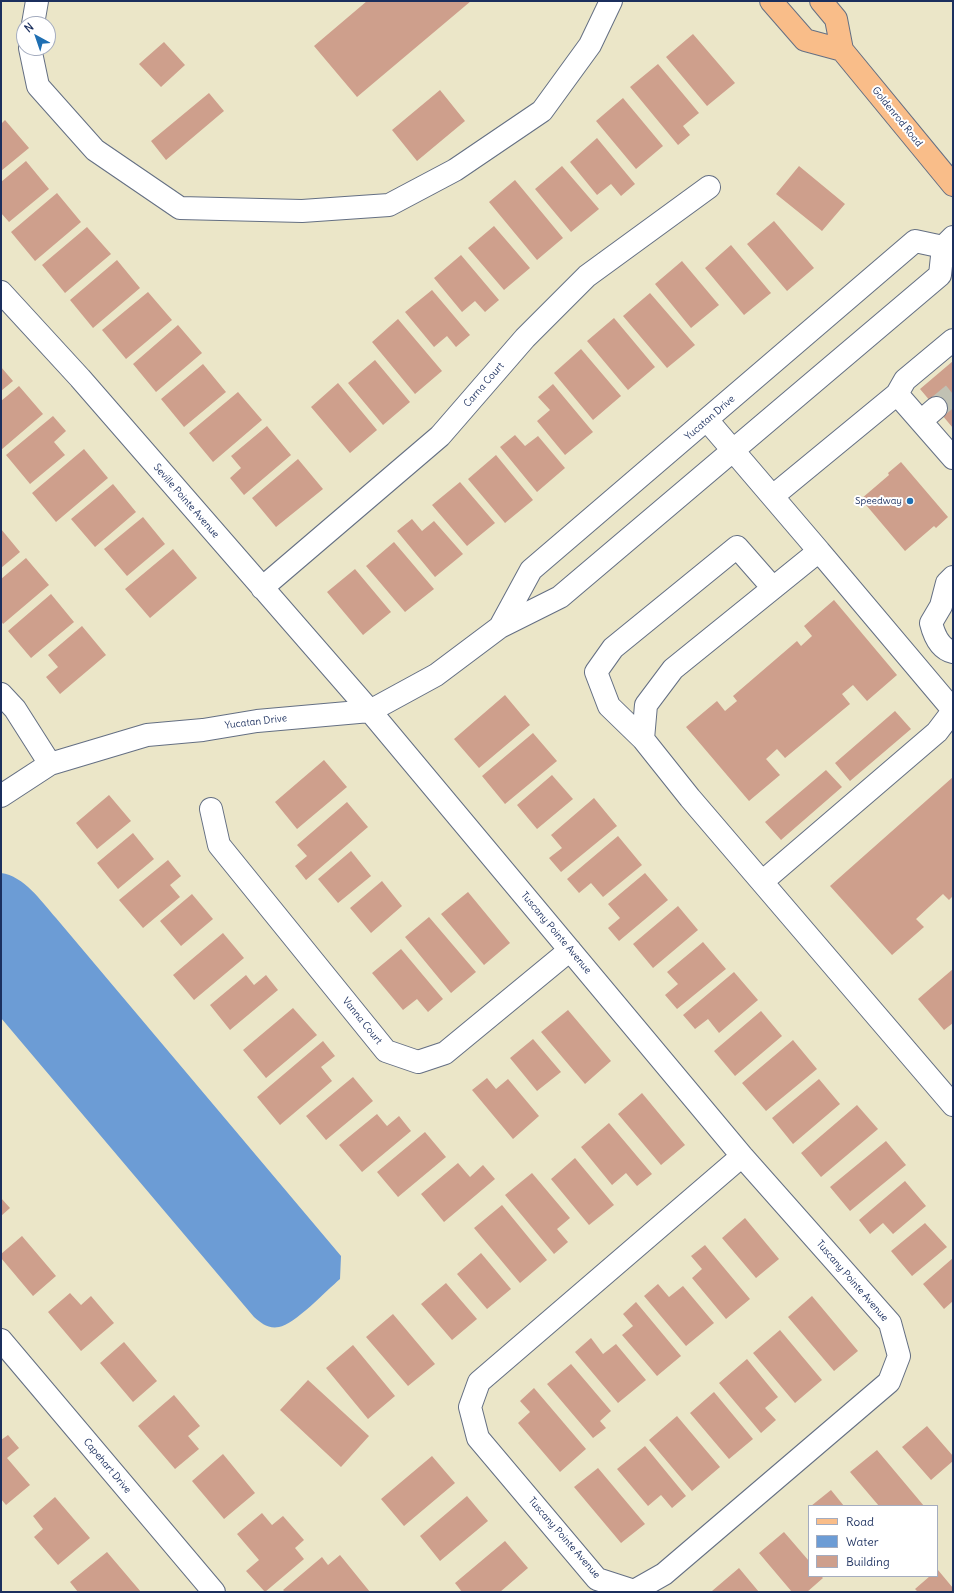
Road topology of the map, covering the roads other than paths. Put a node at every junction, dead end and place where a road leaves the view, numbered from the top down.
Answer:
1 (37, 1) edge
2 (611, 1) edge
3 (771, 1) edge
4 (821, 1) edge
5 (34, 16) edge
6 (842, 50) junction
7 (32, 56) edge
8 (953, 185) edge
9 (709, 187) dead end
10 (948, 242) edge
11 (1, 292) edge
12 (953, 340) edge
13 (897, 394) junction
14 (707, 420) junction
15 (733, 450) junction
16 (951, 452) edge
17 (773, 496) junction
18 (819, 551) junction
19 (953, 577) edge
20 (262, 588) junction
21 (773, 588) junction
22 (500, 627) junction
23 (953, 652) edge
24 (1, 694) edge
25 (370, 711) junction
26 (953, 711) edge
27 (643, 739) junction
28 (50, 764) junction
29 (1, 796) edge
30 (211, 810) dead end
31 (762, 882) junction
32 (570, 950) junction
33 (953, 1105) edge
34 (742, 1156) junction
35 (1, 1340) edge
36 (214, 1592) edge

1 - 5 street
2 - 7 street
3 - 6 main road
4 - 6 main road, Goldenrod Road
6 - 8 main road, Goldenrod Road
9 - 20 street, Carna Court
10 - 14 street, Yucatan Drive
10 - 15 street, Yucatan Drive
11 - 20 street, Seville Pointe Avenue
12 - 13 street
13 - 16 street
13 - 17 street
14 - 15 street
14 - 22 street, Yucatan Drive
15 - 17 street
15 - 22 street, Yucatan Drive
17 - 18 street
18 - 21 street
18 - 26 street
19 - 23 street
20 - 25 street, Seville Pointe Avenue
21 - 27 street
21 - 27 street
22 - 25 street, Yucatan Drive
24 - 28 street
25 - 28 street, Yucatan Drive
25 - 32 street, Tuscany Pointe Avenue
26 - 31 street
27 - 31 street
28 - 29 street, Yucatan Drive
30 - 32 street, Vanna Court
31 - 33 street
32 - 34 street, Tuscany Pointe Avenue
34 - 34 street, Tuscany Pointe Avenue
35 - 36 street, Capehart Drive

